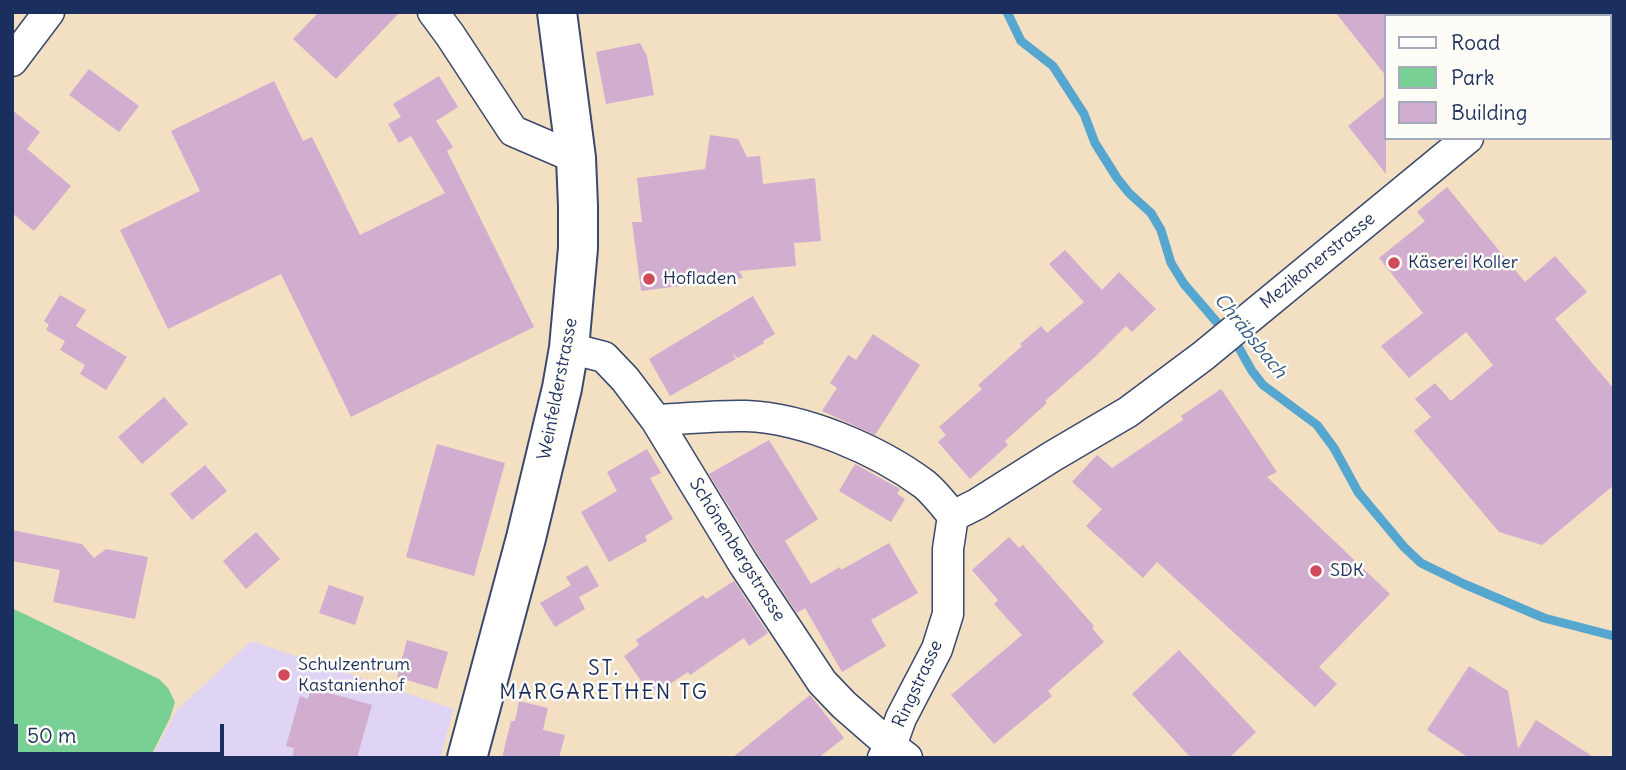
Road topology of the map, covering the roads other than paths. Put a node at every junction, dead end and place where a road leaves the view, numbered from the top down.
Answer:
1 (49, 12) edge
2 (433, 12) edge
3 (557, 12) edge
4 (12, 61) edge
5 (1466, 140) edge
6 (576, 158) junction
7 (569, 348) junction
8 (656, 420) junction
9 (953, 516) junction
10 (894, 754) edge
11 (467, 758) edge

1 - 4 street
2 - 6 street
3 - 6 main road, Weinfelderstrasse
5 - 9 street, Mezikonerstrasse
6 - 7 main road, Weinfelderstrasse
7 - 8 street, Schönenbergstrasse
7 - 11 main road, Weinfelderstrasse
8 - 9 street
8 - 10 street, Schönenbergstrasse
9 - 10 street, Ringstrasse

